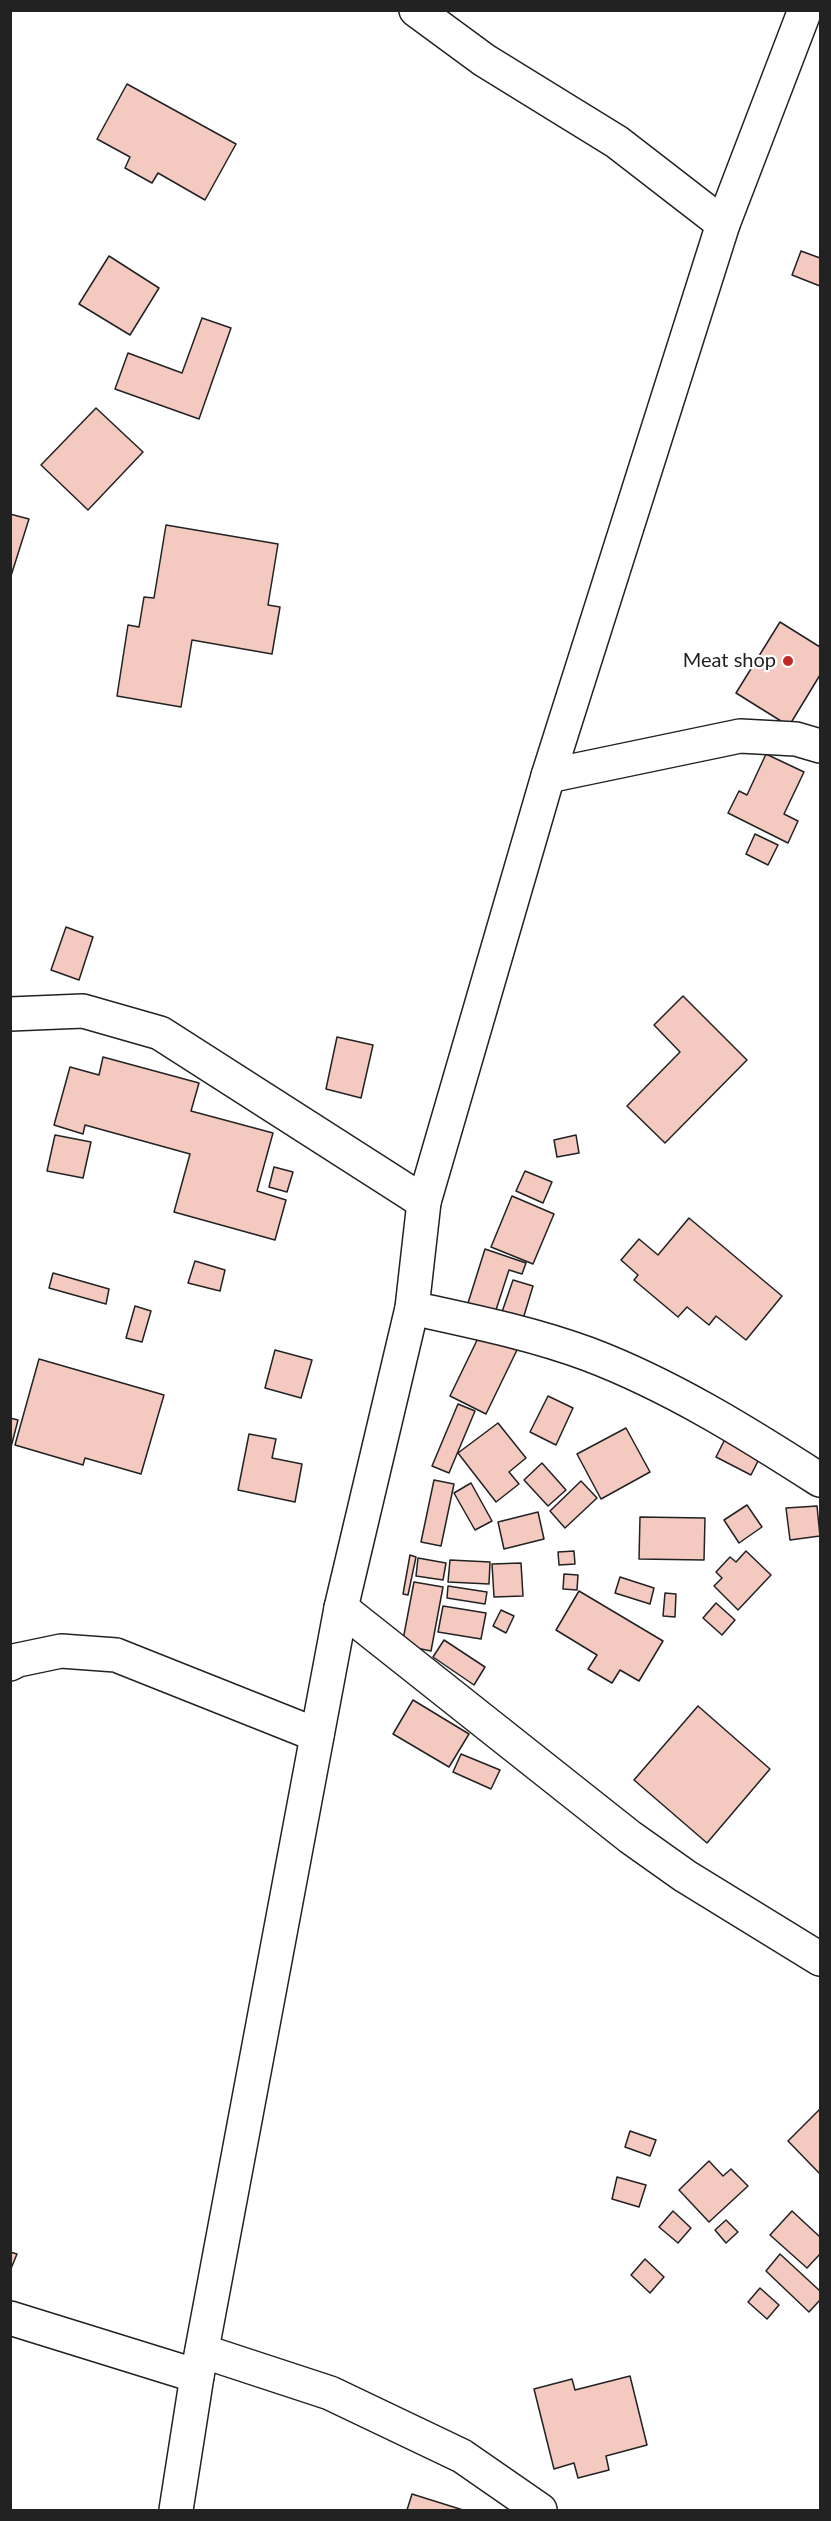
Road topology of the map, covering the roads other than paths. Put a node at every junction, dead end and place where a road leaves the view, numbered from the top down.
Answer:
1 (416, 10) edge
2 (805, 10) edge
3 (723, 224) junction
4 (820, 746) edge
5 (548, 776) junction
6 (10, 1014) edge
7 (424, 1202) junction
8 (411, 1308) junction
9 (820, 1480) edge
10 (341, 1608) junction
11 (10, 1664) edge
12 (317, 1735) junction
13 (820, 1959) edge
14 (10, 2318) edge
15 (200, 2364) junction
16 (176, 2511) edge
17 (540, 2511) edge

1 - 3 street
2 - 3 street
3 - 5 street
4 - 5 street
5 - 7 street
6 - 7 street
7 - 8 street
8 - 9 street
8 - 10 street
10 - 12 street
10 - 13 street
11 - 12 street
12 - 15 street
14 - 15 street
15 - 16 street
15 - 17 street

